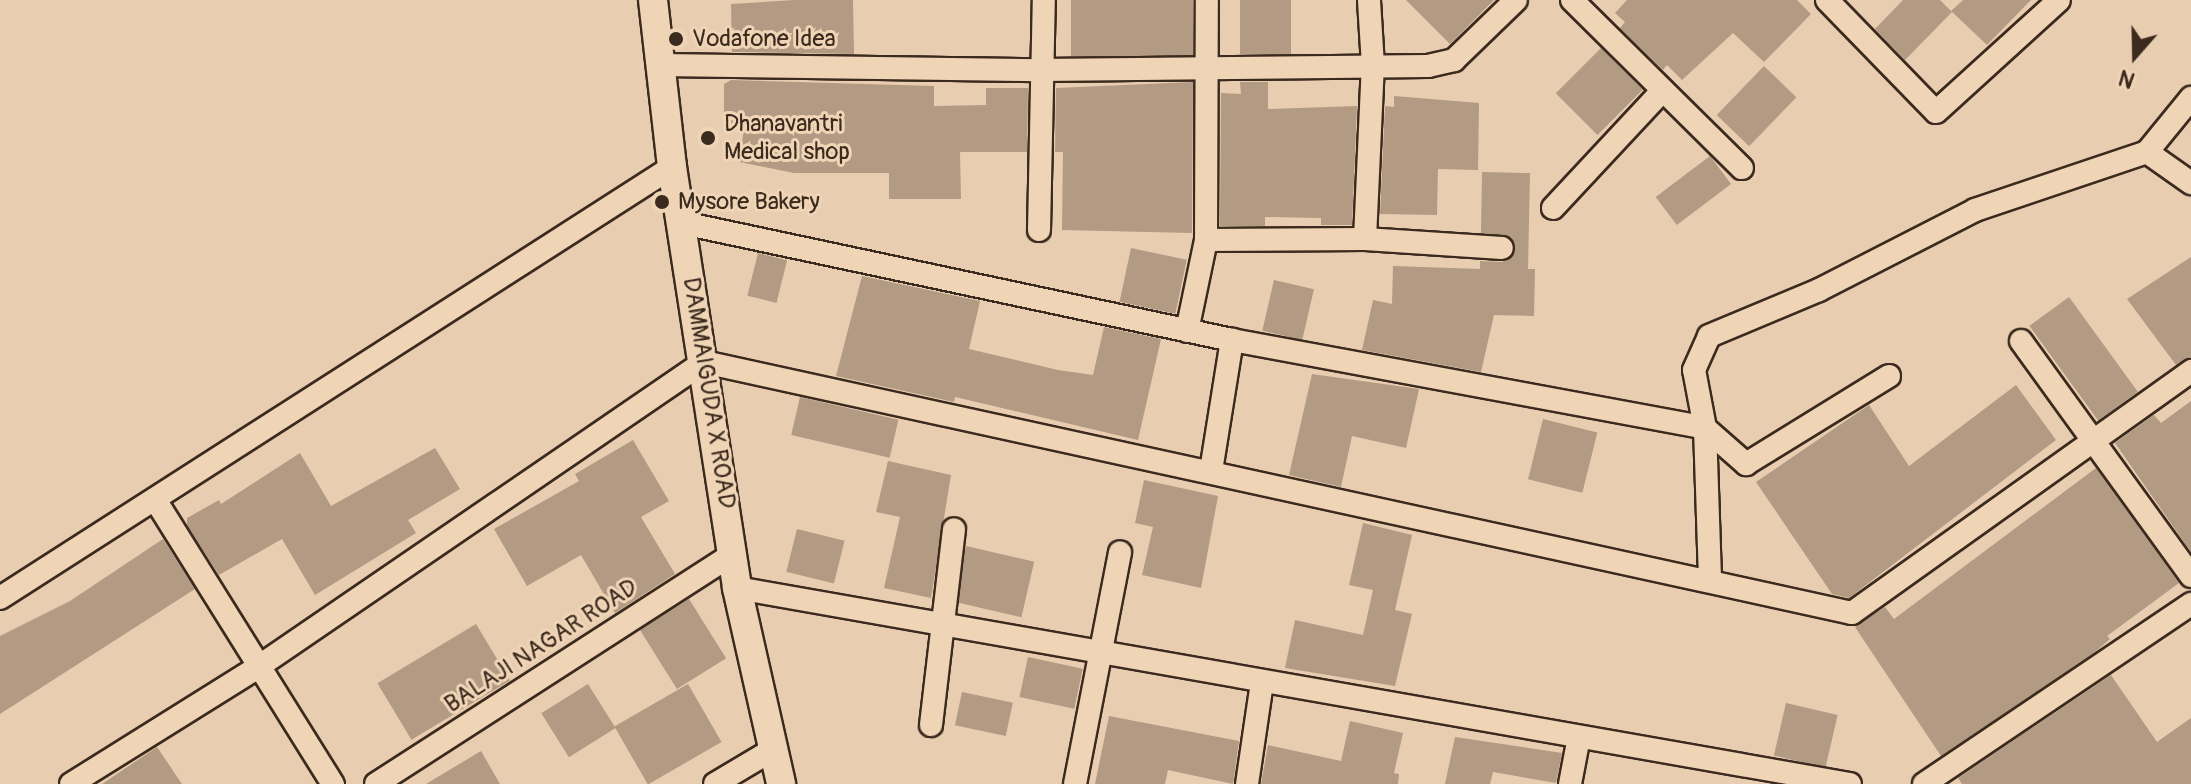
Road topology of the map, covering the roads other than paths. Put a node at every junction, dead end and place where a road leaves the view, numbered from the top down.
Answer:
1 (653, 0) edge
2 (1044, 0) edge
3 (1207, 0) edge
4 (1369, 0) edge
5 (1516, 0) edge
6 (1572, 0) edge
7 (1827, 0) edge
8 (2059, 0) edge
9 (662, 65) junction
10 (1373, 66) junction
11 (1208, 69) junction
12 (1040, 70) junction
13 (1663, 90) junction
14 (2191, 98) edge
15 (2147, 152) junction
16 (672, 167) junction
17 (1742, 168) dead end
18 (2191, 183) edge
19 (1553, 208) dead end
20 (683, 223) junction
21 (1039, 230) dead end
22 (1365, 239) junction
23 (1206, 240) junction
24 (1502, 248) dead end
25 (1187, 331) junction
26 (1232, 340) junction
27 (2021, 341) dead end
28 (704, 362) junction
29 (2191, 371) edge
30 (1889, 376) dead end
31 (1705, 428) junction
32 (2089, 441) junction
33 (1211, 471) junction
34 (156, 501) junction
35 (954, 529) dead end
36 (1120, 552) dead end
37 (734, 553) junction
38 (2191, 576) edge
39 (1710, 581) junction
40 (737, 588) junction
41 (0, 598) edge
42 (2191, 604) edge
43 (943, 625) junction
44 (1103, 654) junction
45 (258, 667) junction
46 (1262, 682) junction
47 (931, 725) dead end
48 (1579, 737) junction
49 (772, 750) junction
50 (1246, 783) edge
51 (71, 784) edge
52 (333, 784) edge
53 (376, 784) edge
54 (715, 784) edge
55 (781, 784) edge
56 (1075, 784) edge
57 (1570, 784) edge
58 (1850, 784) edge
59 (1924, 784) edge

1 - 9 street, DAMMAIGUDA X ROAD
2 - 12 street
3 - 11 street
4 - 10 street
5 - 10 street
6 - 13 street
7 - 8 street
9 - 12 street
9 - 16 street, DAMMAIGUDA X ROAD
10 - 11 street
10 - 22 street
11 - 12 street
11 - 23 street
12 - 21 street
13 - 17 street
13 - 19 street
14 - 15 street
15 - 18 street
15 - 31 street
16 - 20 street, DAMMAIGUDA X ROAD
16 - 34 street
20 - 25 street
20 - 28 street, DAMMAIGUDA X ROAD
22 - 23 street
22 - 24 street
23 - 25 street
25 - 26 street
26 - 31 street
26 - 33 street
27 - 32 street
28 - 33 street
28 - 37 street, DAMMAIGUDA X ROAD
28 - 45 street
29 - 32 street
30 - 31 street
31 - 39 street
32 - 38 street
32 - 39 street
33 - 39 street
34 - 41 street
34 - 45 street
35 - 43 street
36 - 44 street
37 - 40 street, DAMMAIGUDA X ROAD
37 - 53 street, BALAJI NAGAR ROAD
40 - 43 street
40 - 49 street, DAMMAIGUDA X ROAD
42 - 59 street
43 - 44 street
43 - 47 street
44 - 46 street
44 - 56 street
45 - 51 street
45 - 52 street
46 - 48 street
46 - 50 street
48 - 57 street
48 - 58 street
49 - 54 street
49 - 55 street, DAMMAIGUDA X ROAD

